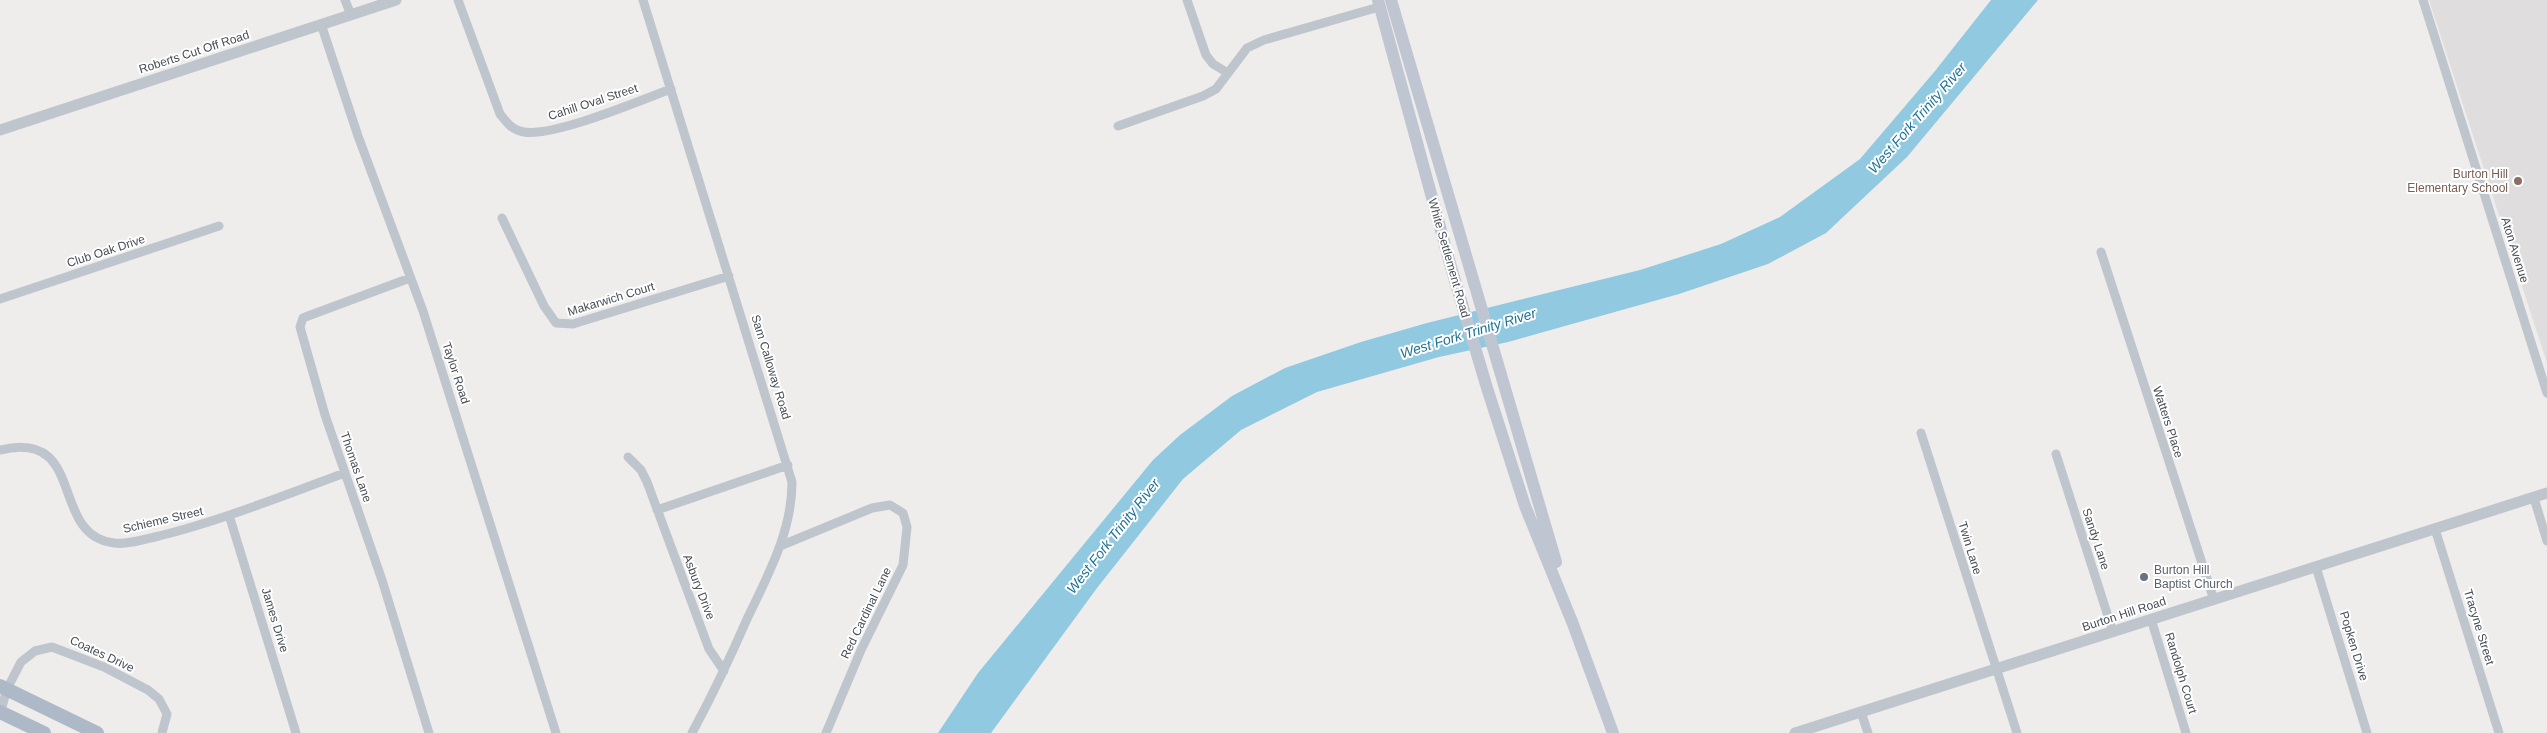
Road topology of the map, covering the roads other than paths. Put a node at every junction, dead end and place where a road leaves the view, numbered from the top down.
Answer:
1 (346, 0) edge
2 (396, 0) edge
3 (458, 0) edge
4 (643, 0) edge
5 (1187, 0) edge
6 (1391, 0) edge
7 (2423, 0) edge
8 (1379, 4) edge
9 (351, 15) junction
10 (322, 24) junction
11 (1402, 37) junction
12 (1389, 40) junction
13 (1228, 73) junction
14 (671, 89) junction
15 (1118, 126) dead end
16 (0, 130) edge
17 (502, 218) dead end
18 (219, 226) dead end
19 (2101, 252) dead end
20 (729, 276) junction
21 (410, 278) junction
22 (0, 299) edge
23 (2547, 393) edge
24 (1921, 434) dead end
25 (0, 450) edge
26 (2056, 454) dead end
27 (628, 457) dead end
28 (788, 465) junction
29 (345, 473) junction
30 (2547, 493) edge
31 (2534, 498) junction
32 (657, 510) junction
33 (229, 515) junction
34 (2435, 529) junction
35 (2547, 541) edge
36 (780, 546) junction
37 (2316, 567) junction
38 (2214, 600) junction
39 (2151, 619) junction
40 (1573, 624) junction
41 (2112, 632) junction
42 (1995, 669) junction
43 (724, 671) junction
44 (3, 688) edge
45 (0, 712) edge
46 (1861, 712) junction
47 (44, 733) edge
48 (97, 733) edge
49 (162, 733) edge
50 (296, 733) edge
51 (429, 733) edge
52 (556, 733) edge
53 (692, 733) edge
54 (826, 733) edge
55 (1613, 733) edge
56 (1795, 733) edge
57 (1868, 733) edge
58 (2017, 733) edge
59 (2186, 733) edge
60 (2367, 733) edge
61 (2499, 733) edge

1 - 9 street
2 - 9 street, Roberts Cut Off Road
3 - 14 street, Cahill Oval Street
4 - 14 street, Sam Calloway Road
5 - 13 street
6 - 11 main road, White Settlement Road
7 - 23 street, Aton Avenue
8 - 12 main road, White Settlement Road
8 - 13 street
9 - 10 street, Roberts Cut Off Road
10 - 16 street, Roberts Cut Off Road
10 - 21 street, Taylor Road
11 - 12 main road
11 - 40 main road, White Settlement Road
12 - 40 main road, White Settlement Road
13 - 15 street
14 - 20 street, Sam Calloway Road
17 - 20 street, Makarwich Court
18 - 22 street, Club Oak Drive
19 - 38 street, Watters Place
20 - 28 street, Sam Calloway Road
21 - 29 street, Thomas Lane
21 - 52 street, Taylor Road
24 - 42 street, Twin Lane
25 - 33 street, Schieme Street
26 - 41 street, Sandy Lane
27 - 32 street, Asbury Drive
28 - 32 street
28 - 36 street, Sam Calloway Road
29 - 33 street, Schieme Street
29 - 51 street, Thomas Lane
30 - 31 street, Burton Hill Road
31 - 34 street, Burton Hill Road
31 - 35 street
32 - 43 street, Asbury Drive
33 - 50 street, James Drive
34 - 37 street, Burton Hill Road
34 - 61 street, Tracyne Street
36 - 43 street, Sam Calloway Road
36 - 54 street, Red Cardinal Lane
37 - 38 street, Burton Hill Road
37 - 60 street, Popken Drive
38 - 39 street, Burton Hill Road
39 - 41 street, Burton Hill Road
39 - 59 street, Randolph Court
40 - 55 main road, White Settlement Road
41 - 42 street, Burton Hill Road
42 - 46 street, Burton Hill Road
42 - 58 street, Twin Lane
43 - 53 street, Sam Calloway Road
44 - 45 street, Coates Drive
44 - 48 main road
44 - 49 street, Coates Drive
45 - 47 main road
46 - 56 street, Burton Hill Road
46 - 57 street

